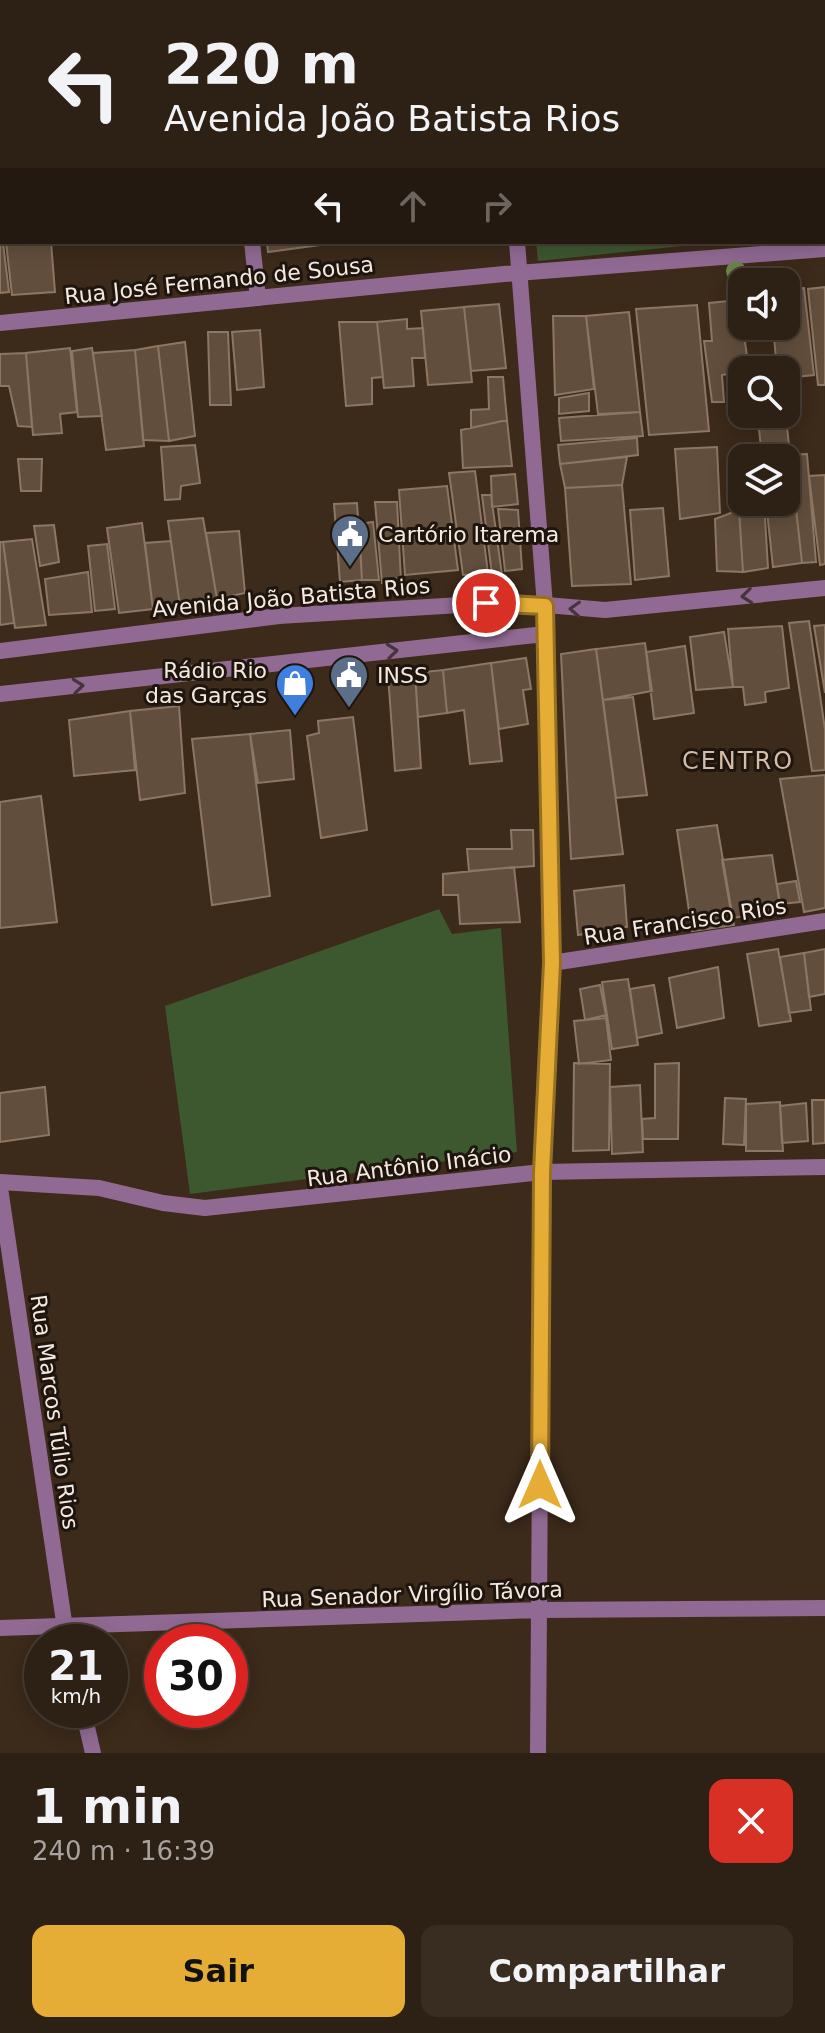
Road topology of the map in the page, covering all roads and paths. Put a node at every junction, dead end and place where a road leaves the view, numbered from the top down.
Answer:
1 (252, 244) edge
2 (517, 244) edge
3 (825, 249) edge
4 (520, 273) junction
5 (258, 298) junction
6 (0, 323) edge
7 (825, 588) edge
8 (545, 606) junction
9 (545, 634) junction
10 (0, 651) edge
11 (0, 694) edge
12 (825, 921) edge
13 (552, 963) junction
14 (825, 1167) edge
15 (542, 1172) junction
16 (0, 1182) edge
17 (0, 1188) edge
18 (825, 1608) edge
19 (539, 1610) junction
20 (63, 1624) edge
21 (0, 1628) edge
22 (24, 1631) edge
23 (128, 1632) edge
24 (87, 1728) edge
25 (93, 1753) edge
26 (538, 1753) edge

1 - 5 street
2 - 4 street
3 - 4 street, Rua José Fernando de Sousa
4 - 5 street, Rua José Fernando de Sousa
4 - 8 street
5 - 6 street, Rua José Fernando de Sousa
7 -> 8 street, Avenida João Batista Rios
8 - 9 street
8 - 10 street, Avenida João Batista Rios
11 -> 9 street
9 - 13 street
12 - 13 street, Rua Francisco Rios
13 - 15 street
14 - 15 street, Rua Antônio Inácio
15 - 16 street, Rua Antônio Inácio
15 - 19 street
17 - 20 street, Rua Marcos Túlio Rios
18 - 19 street, Rua Senador Virgílio Távora
19 - 23 street, Rua Senador Virgílio Távora
19 - 26 street
21 - 22 street, Rua Senador Virgílio Távora
24 - 25 street

